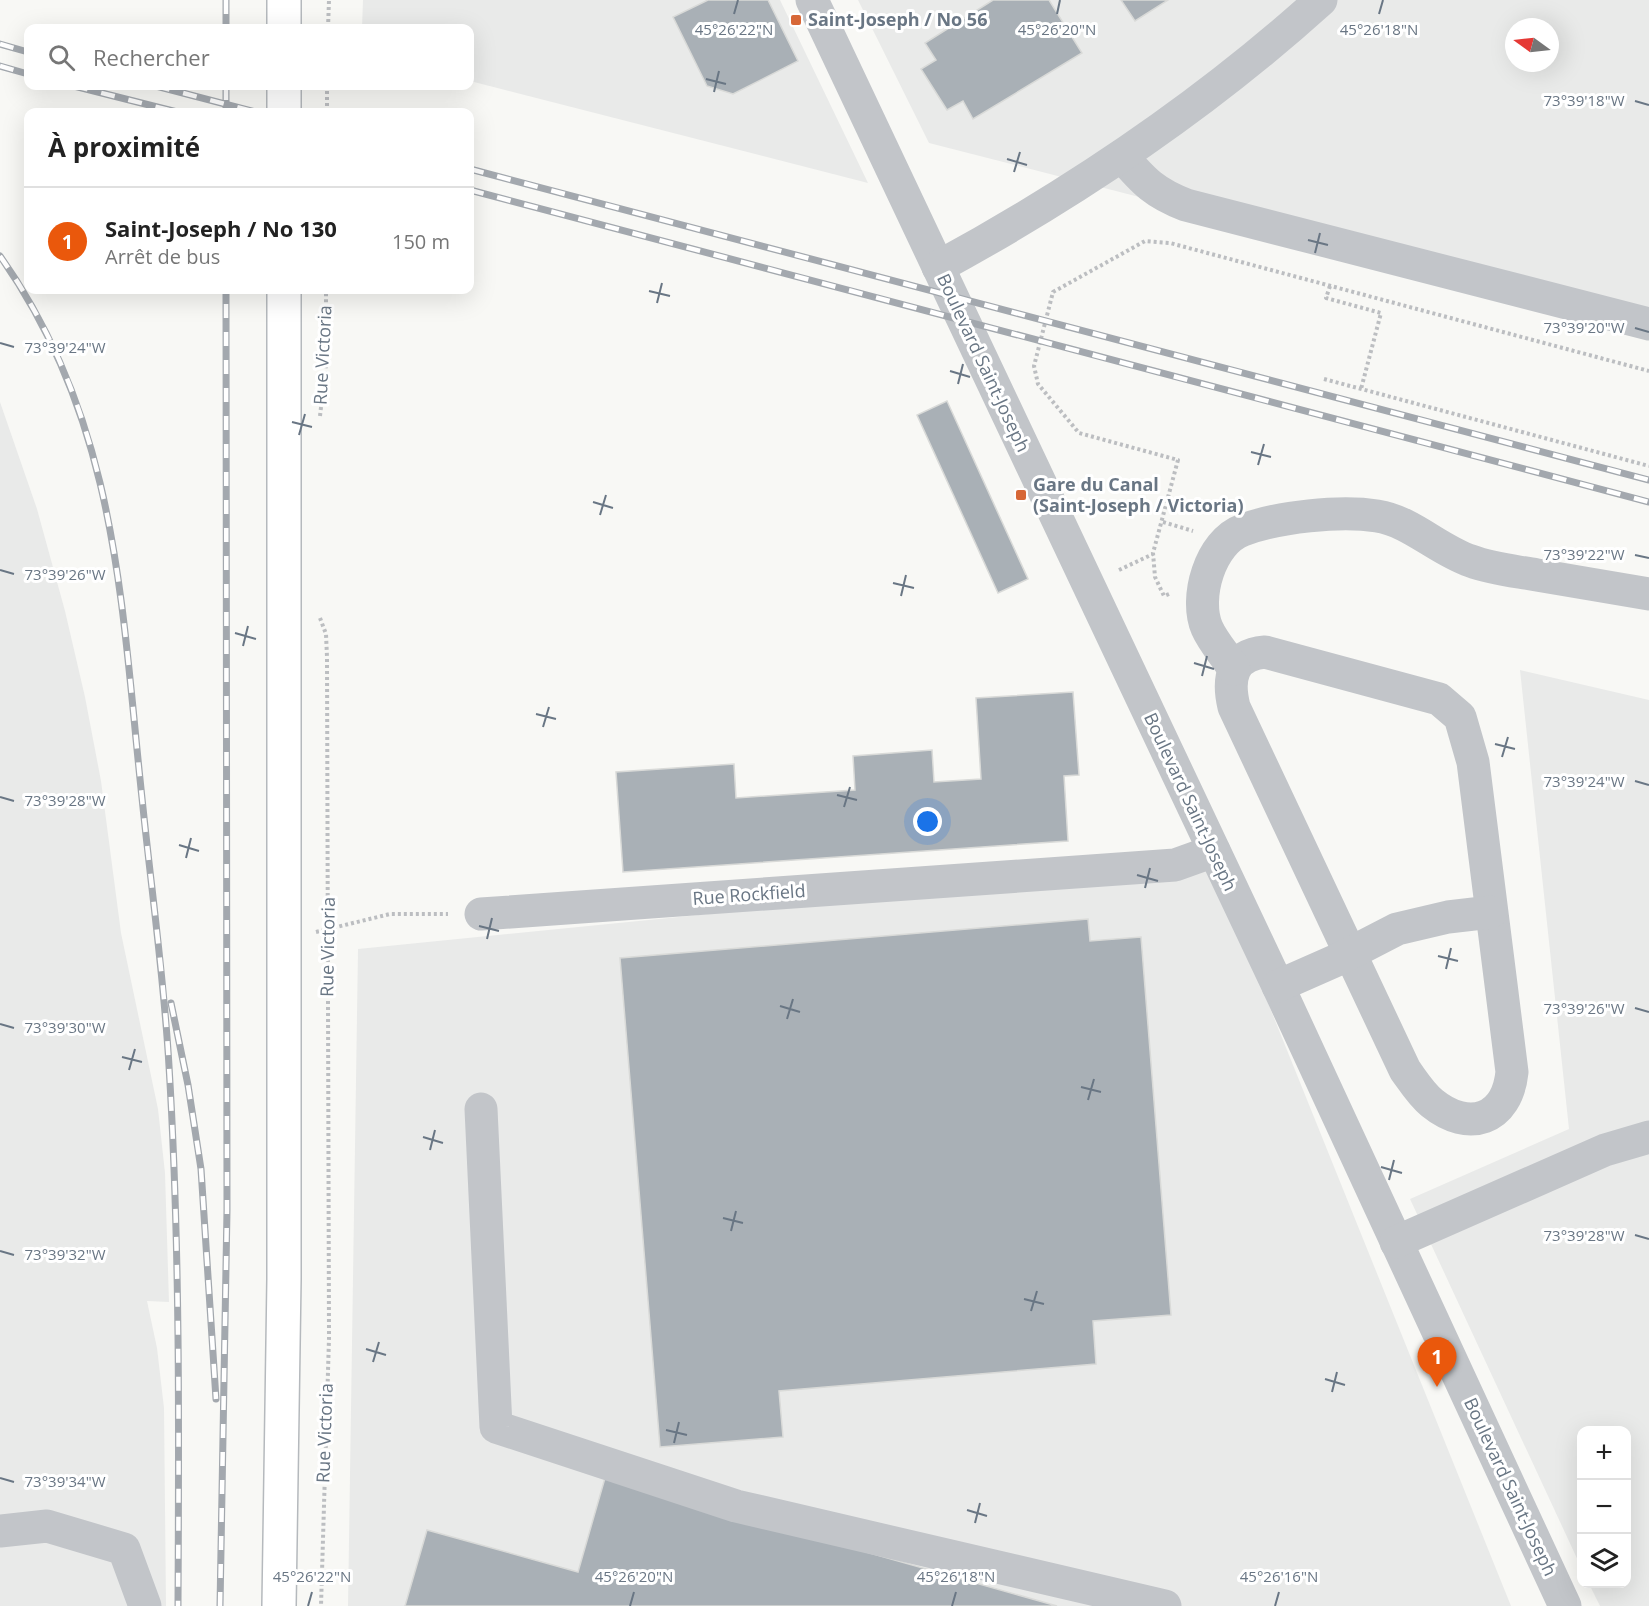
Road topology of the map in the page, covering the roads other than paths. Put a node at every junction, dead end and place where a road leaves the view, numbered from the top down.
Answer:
1 (284, 0) edge
2 (812, 0) edge
3 (1321, 0) edge
4 (284, 24) edge
5 (284, 90) edge
6 (284, 108) edge
7 (1122, 156) junction
8 (938, 267) junction
9 (284, 294) edge
10 (1649, 324) edge
11 (1649, 594) edge
12 (1234, 669) junction
13 (1214, 851) junction
14 (1491, 912) junction
15 (481, 914) road end
16 (1351, 953) junction
17 (1278, 986) junction
18 (481, 1108) dead end
19 (1649, 1137) edge
20 (1396, 1242) junction
21 (0, 1531) edge
22 (146, 1606) edge
23 (279, 1606) edge
24 (1165, 1606) edge
25 (1565, 1606) edge

1 - 4 main road
2 - 8 street, Boulevard Saint-Joseph
3 - 7 street
5 - 6 main road
7 - 8 street
7 - 10 street
8 - 13 street, Boulevard Saint-Joseph
9 - 23 main road, Rue Victoria
11 - 12 street
12 - 14 street
12 - 16 street
13 - 15 street, Rue Rockfield
13 - 17 street, Boulevard Saint-Joseph
14 - 16 street
14 - 16 street
16 - 17 street
17 - 20 street, Boulevard Saint-Joseph
18 - 24 street
19 - 20 street
20 - 25 street, Boulevard Saint-Joseph
21 - 22 street

